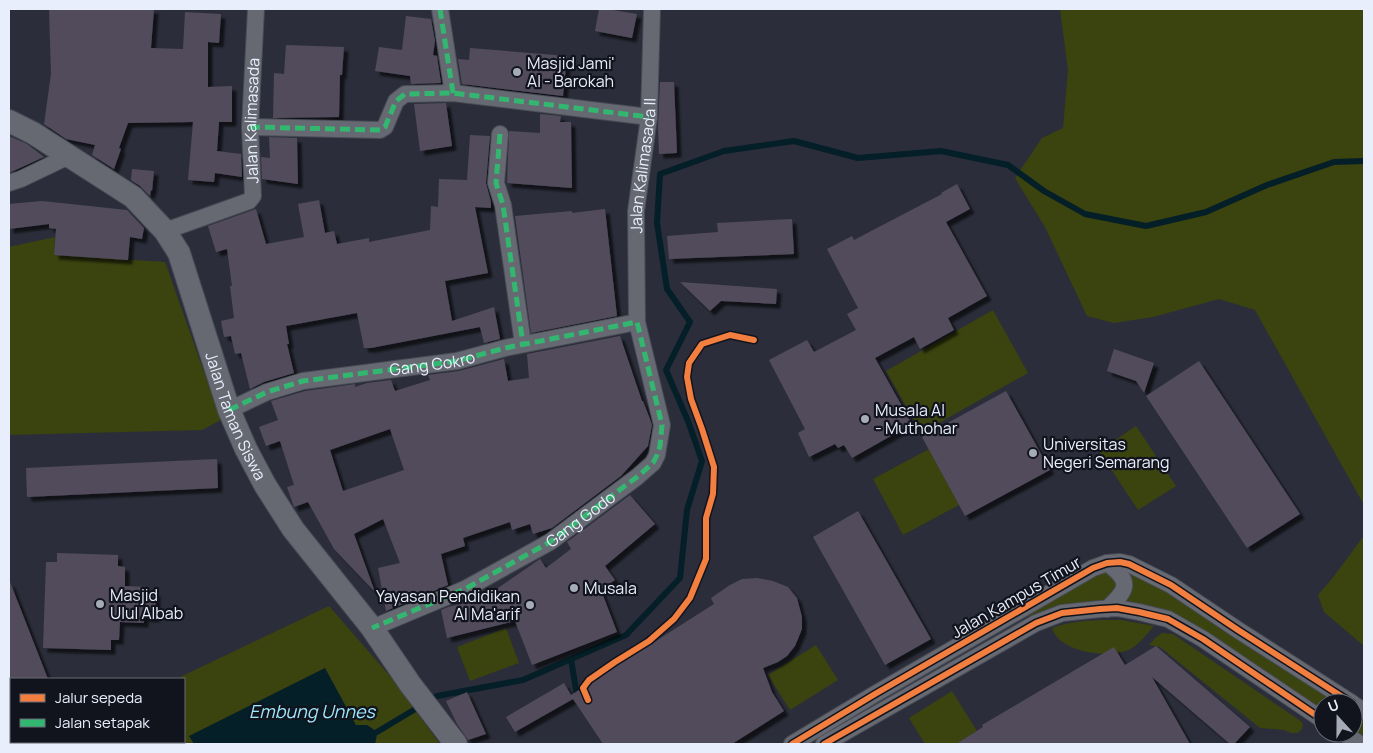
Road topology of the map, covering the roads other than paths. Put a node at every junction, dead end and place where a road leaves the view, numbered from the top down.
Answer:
1 (256, 9) edge
2 (440, 9) edge
3 (652, 9) edge
4 (452, 93) junction
5 (649, 117) junction
6 (9, 121) edge
7 (250, 127) junction
8 (500, 134) dead end
9 (68, 156) junction
10 (9, 183) edge
11 (165, 231) junction
12 (637, 322) junction
13 (523, 344) junction
14 (229, 410) junction
15 (1107, 563) junction
16 (1107, 609) junction
17 (372, 628) junction
18 (1336, 693) edge
19 (1313, 713) edge
20 (454, 742) edge
21 (792, 744) edge
22 (824, 744) edge

1 - 7 street, Jalan Kalimasada
2 - 4 street
3 - 5 street, Jalan Kalimasada II
4 - 5 street
4 - 7 street
5 - 12 street, Jalan Kalimasada II
6 - 9 main road, Jalan Taman Siswa
7 - 11 street, Jalan Kalimasada
8 - 13 street
9 - 10 street
9 - 11 main road, Jalan Taman Siswa
11 - 14 main road, Jalan Taman Siswa
12 - 13 street, Gang Cokro
12 - 17 street, Gang Godo
13 - 14 street, Gang Cokro
14 - 17 main road, Jalan Taman Siswa
15 - 16 street
15 - 18 street, Jalan Kampus Timur
15 - 21 street, Jalan Kampus Timur
16 - 19 street, Jalan Kampus Timur
16 - 22 street, Jalan Kampus Timur
17 - 20 main road, Jalan Taman Siswa

